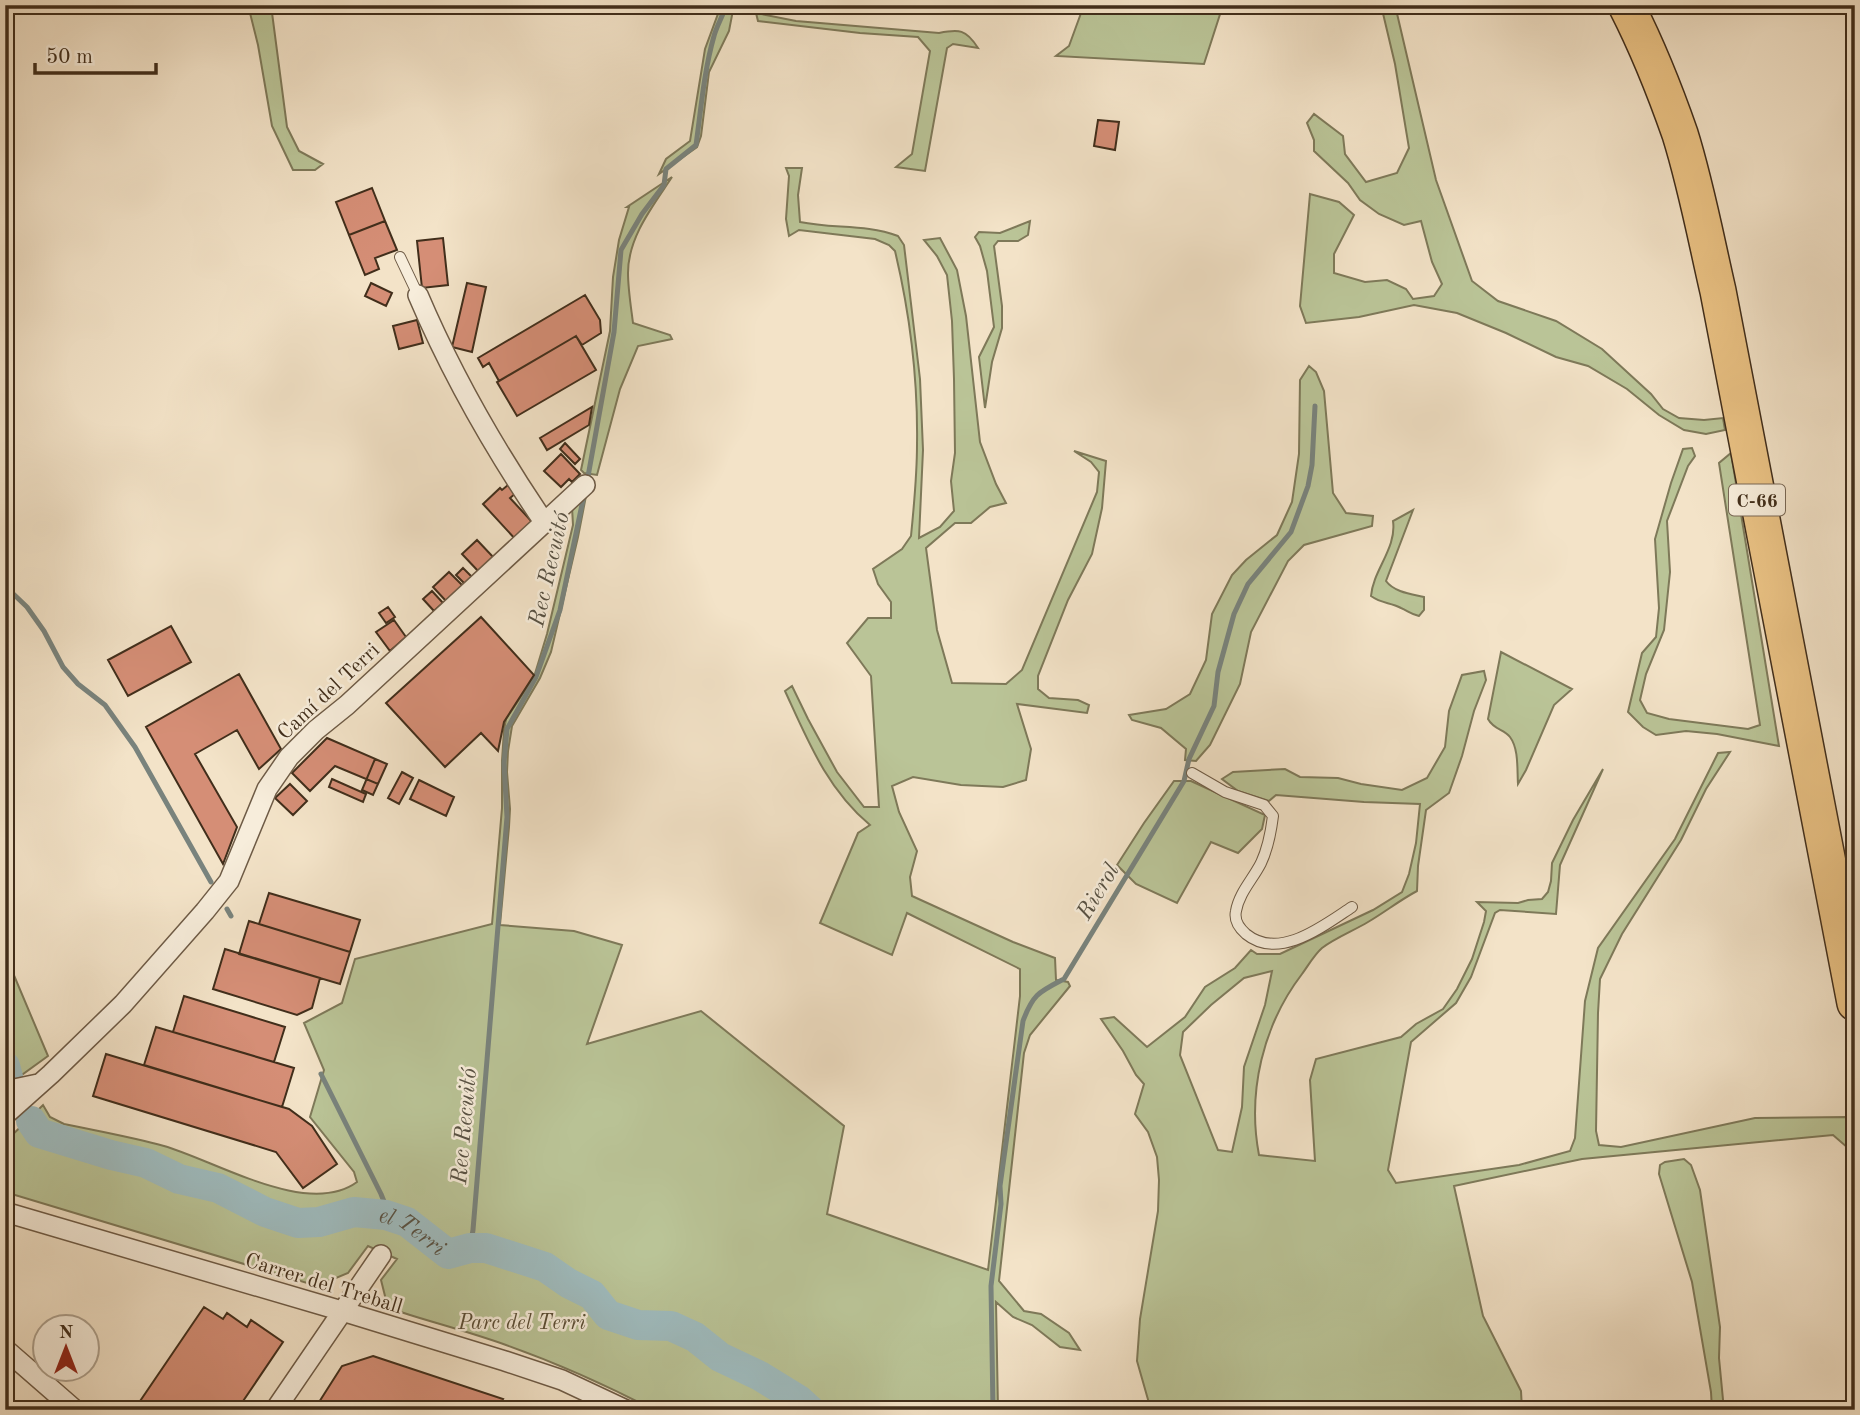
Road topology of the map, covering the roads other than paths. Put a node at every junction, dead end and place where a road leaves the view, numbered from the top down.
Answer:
1 (1626, 5) edge
2 (1648, 5) edge
3 (400, 257) dead end
4 (418, 295) joint
5 (585, 485) dead end
6 (544, 522) junction
7 (1192, 773) dead end
8 (1855, 903) edge
9 (1352, 907) dead end
10 (1855, 1003) edge
11 (40, 1084) junction
12 (5, 1091) edge
13 (5, 1115) edge
14 (5, 1212) edge
15 (381, 1255) dead end
16 (342, 1311) junction
17 (5, 1349) edge
18 (75, 1410) edge
19 (275, 1410) edge
20 (626, 1410) edge

1 - 10 highway, C-66
2 - 8 highway, C-66
3 - 4 lane
4 - 6 street
5 - 6 street, Camí del Terri
6 - 11 street, Camí del Terri
7 - 9 lane
11 - 12 street
11 - 13 street, Camí del Terri
14 - 16 street, Carrer del Treball
15 - 16 street
16 - 19 street
16 - 20 street, Carrer del Treball
17 - 18 street

